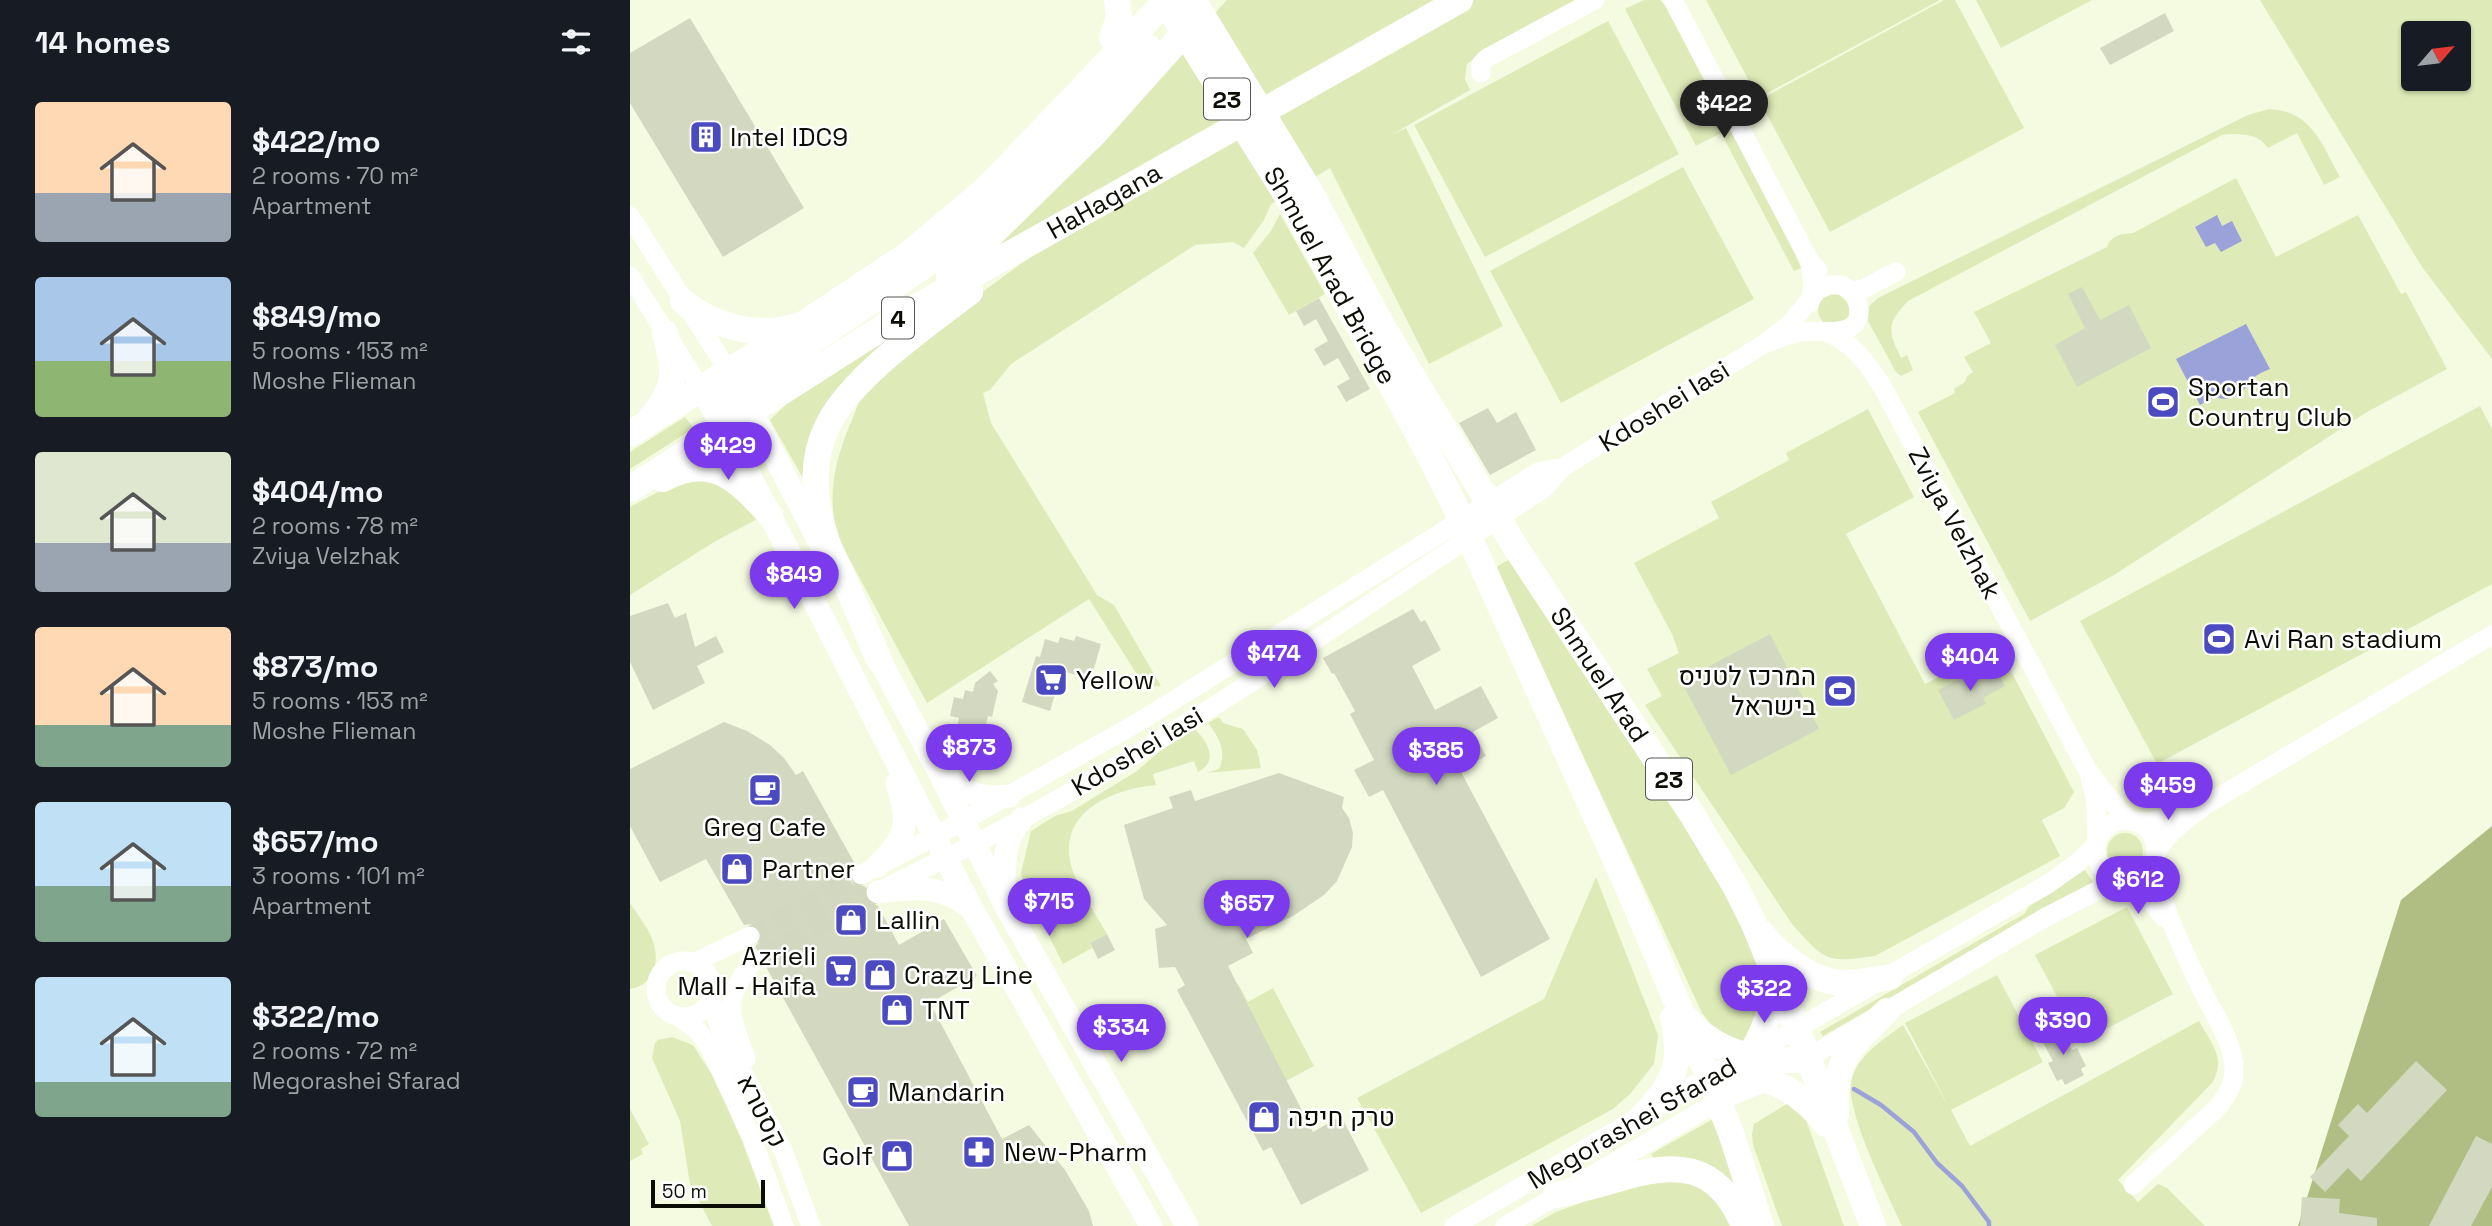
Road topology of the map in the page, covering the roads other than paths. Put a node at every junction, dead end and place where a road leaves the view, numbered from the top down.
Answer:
1 (1117, 0) edge
2 (1149, 0) edge
3 (1166, 0) edge
4 (1190, 0) edge
5 (1214, 0) edge
6 (1460, 0) edge
7 (1595, 0) edge
8 (1673, 0) edge
9 (1112, 38) junction
10 (1481, 73) dead end
11 (1063, 110) junction
12 (1299, 193) junction
13 (630, 216) edge
14 (1048, 231) junction
15 (1810, 262) junction
16 (1896, 272) dead end
17 (630, 276) edge
18 (1846, 288) junction
19 (1811, 300) junction
20 (683, 301) junction
21 (1858, 311) junction
22 (902, 315) junction
23 (808, 321) junction
24 (1827, 332) junction
25 (665, 333) junction
26 (1764, 344) junction
27 (1882, 386) junction
28 (701, 389) junction
29 (740, 390) junction
30 (724, 428) junction
31 (634, 431) edge
32 (1563, 467) junction
33 (630, 489) edge
34 (630, 496) edge
35 (770, 515) junction
36 (1514, 545) joint
37 (1482, 561) joint
38 (2492, 635) edge
39 (879, 660) junction
40 (881, 730) junction
41 (936, 766) junction
42 (2088, 771) junction
43 (1009, 796) junction
44 (2207, 804) junction
45 (1022, 819) junction
46 (963, 821) junction
47 (2132, 821) junction
48 (935, 835) junction
49 (2097, 843) junction
50 (974, 844) junction
51 (2156, 855) junction
52 (946, 857) junction
53 (869, 870) joint
54 (2120, 879) junction
55 (875, 893) joint
56 (1004, 904) junction
57 (972, 909) junction
58 (1754, 924) junction
59 (2173, 929) junction
60 (750, 936) tunnel mouth
61 (1652, 946) junction
62 (693, 963) junction
63 (1773, 972) junction
64 (1890, 977) junction
65 (711, 992) junction
66 (1680, 1010) junction
67 (1887, 1011) junction
68 (679, 1017) junction
69 (1797, 1029) junction
70 (1807, 1058) junction
71 (1744, 1065) junction
72 (1708, 1075) junction
73 (1768, 1081) junction
74 (1717, 1102) junction
75 (1641, 1117) junction
76 (768, 1120) junction
77 (1838, 1138) junction
78 (2133, 1185) dead end
79 (1556, 1195) junction
80 (1186, 1223) edge
81 (784, 1226) edge
82 (811, 1226) edge
83 (1151, 1226) edge
84 (1454, 1226) edge
85 (1505, 1226) edge
86 (1744, 1226) edge
87 (1762, 1226) edge
88 (1873, 1226) edge

1 - 9 highway
2 - 9 highway
3 - 11 highway, 4
3 - 12 highway, Shmuel Arad Bridge / 23
4 - 12 highway, Shmuel Arad Bridge / 23
4 - 29 highway
5 - 22 highway
6 - 14 highway, HaHagana / 4
7 - 10 street
8 - 15 street
9 - 11 highway
11 - 23 highway, 4
12 - 36 highway, Shmuel Arad Bridge / 23
12 - 37 highway, Shmuel Arad Bridge / 23
13 - 20 street
14 - 22 highway, HaHagana / 4
14 - 39 highway
15 - 18 street
15 - 19 street
16 - 18 street
17 - 25 street
18 - 19 street
18 - 21 street
19 - 24 street
19 - 26 street, Kdoshei Iasi
20 - 23 highway
20 - 29 street
21 - 24 street
21 - 27 street, Zviya VeIzhak
22 - 29 highway, HaHagana / 4
23 - 29 highway, 4
24 - 26 street, Kdoshei Iasi
24 - 27 street, Zviya VeIzhak
25 - 28 street
25 - 31 highway
26 - 32 street, Kdoshei Iasi
27 - 42 street, Zviya VeIzhak
28 - 29 highway, 4
28 - 30 main road
28 - 31 highway, 4
29 - 30 highway, 4
29 - 39 main road
30 - 33 highway, 4
30 - 35 main road
32 - 43 street, Kdoshei Iasi
32 - 45 street, Kdoshei Iasi
34 - 35 highway
35 - 40 main road
36 - 58 highway, Shmuel Arad / 23
37 - 61 highway, Shmuel Arad / 23
38 - 44 street
39 - 41 main road
40 - 48 main road
40 - 53 main road
41 - 43 main road
41 - 46 main road
42 - 47 street, Zviya VeIzhak
42 - 49 street, Zviya VeIzhak
43 - 46 street, Kdoshei Iasi
44 - 47 street
44 - 51 street
45 - 50 street, Kdoshei Iasi
45 - 56 main road
46 - 48 street, Kdoshei Iasi
46 - 50 main road
47 - 49 street
47 - 51 street
48 - 52 main road
48 - 53 street, Kdoshei Iasi
49 - 54 street
49 - 64 street, Megorashei Sfarad
50 - 52 street, Kdoshei Iasi
50 - 56 main road
51 - 54 street
51 - 59 street
52 - 55 street, Kdoshei Iasi
52 - 57 main road
54 - 59 street
54 - 67 street, Megorashei Sfarad
55 - 57 main road
56 - 80 main road
57 - 83 main road
58 - 63 highway, Shmuel Arad / 23
58 - 64 highway
59 - 78 street
60 - 62 street
61 - 66 highway, Shmuel Arad / 23
61 - 75 highway
62 - 65 street
62 - 68 street
63 - 69 highway, Shmuel Arad / 23
63 - 71 highway
64 - 69 street, Megorashei Sfarad
65 - 68 street
65 - 76 street, קסטרא
65 - 76 street
66 - 71 highway
66 - 72 highway, Shmuel Arad / 23
67 - 70 street, Megorashei Sfarad
67 - 77 highway
68 - 81 street, קסטרא
69 - 70 highway, 23
69 - 71 street, Megorashei Sfarad
70 - 71 highway
70 - 73 street, Megorashei Sfarad
70 - 77 highway, 23
71 - 72 highway
71 - 73 highway
71 - 74 highway
72 - 74 highway, 23
72 - 75 street, Megorashei Sfarad
73 - 74 street, Megorashei Sfarad
73 - 77 highway
74 - 79 street, Megorashei Sfarad
74 - 87 highway, 23
75 - 84 street, Megorashei Sfarad
76 - 82 street, קסטרא
77 - 88 highway, 23
79 - 85 street, Megorashei Sfarad
79 - 86 highway

